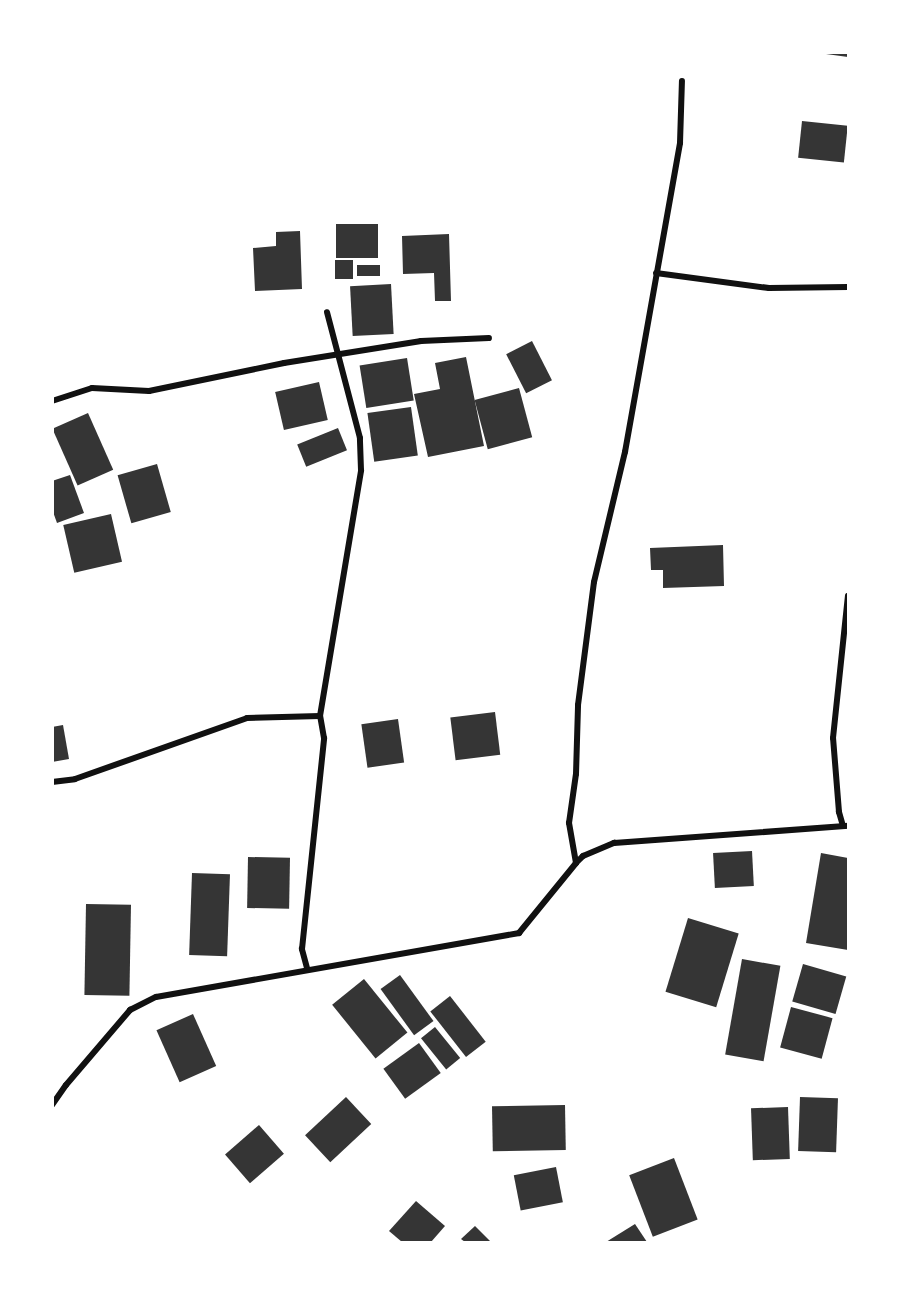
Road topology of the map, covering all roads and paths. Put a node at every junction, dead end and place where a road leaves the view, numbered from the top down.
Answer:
1 (682, 81) dead end
2 (656, 273) junction
3 (849, 287) edge
4 (327, 312) dead end
5 (489, 338) dead end
6 (338, 356) junction
7 (52, 401) edge
8 (849, 596) edge
9 (320, 716) junction
10 (52, 782) edge
11 (846, 826) edge
12 (576, 863) junction
13 (307, 968) junction
14 (52, 1105) edge

1 - 2 street
2 - 3 street
2 - 12 street
4 - 6 street
5 - 6 street
6 - 7 street
6 - 9 street
8 - 11 street
9 - 10 street
9 - 13 street
11 - 12 street
12 - 13 street
13 - 14 street

